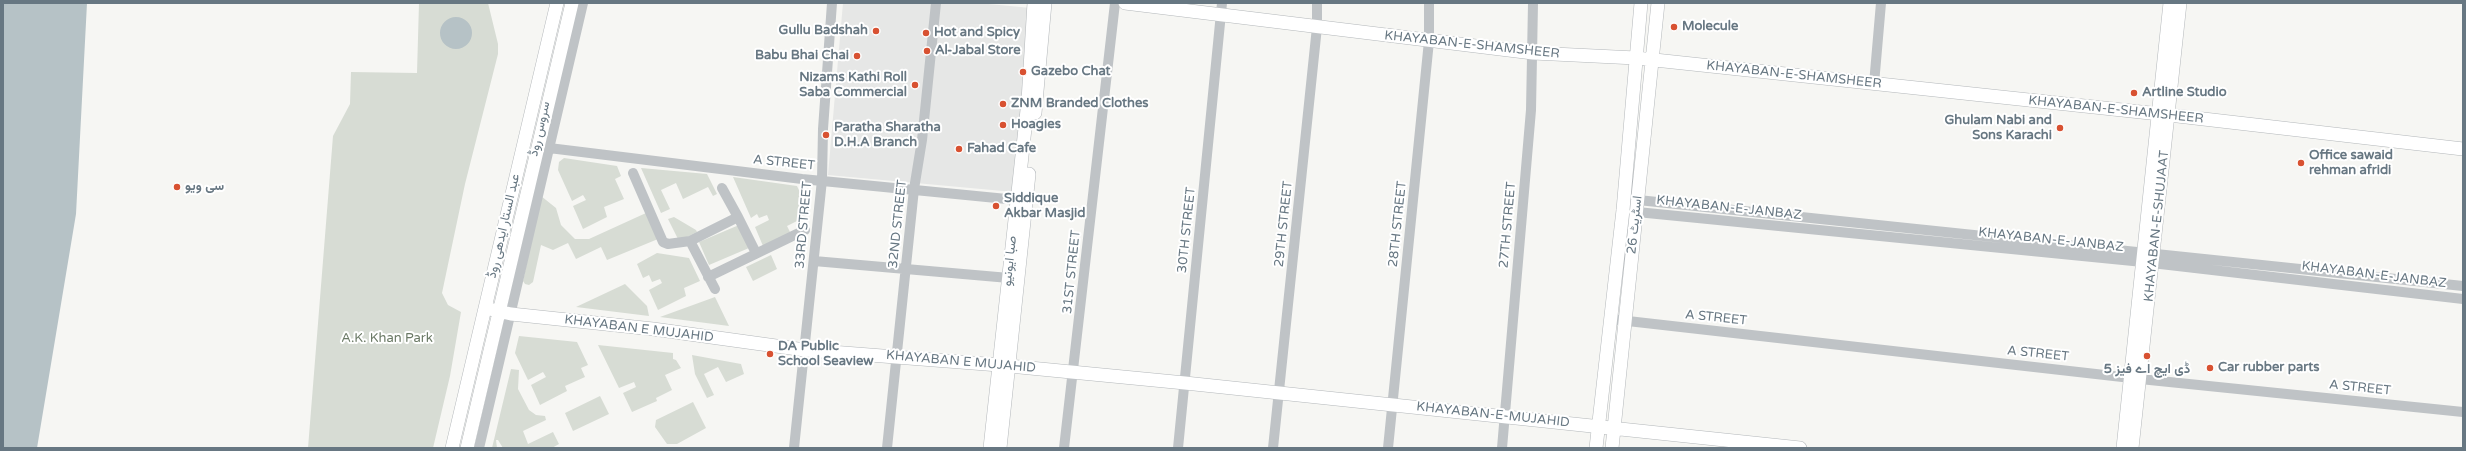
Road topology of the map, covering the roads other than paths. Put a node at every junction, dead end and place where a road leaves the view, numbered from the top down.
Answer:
1 (557, 3) edge
2 (572, 3) edge
3 (583, 3) edge
4 (832, 3) edge
5 (936, 3) edge
6 (1034, 3) edge
7 (1045, 3) edge
8 (1115, 3) edge
9 (1125, 3) edge
10 (1318, 3) edge
11 (1429, 3) edge
12 (1533, 3) edge
13 (1641, 3) edge
14 (1658, 3) edge
15 (1881, 3) edge
16 (2170, 3) edge
17 (2180, 3) edge
18 (1222, 9) edge
19 (1317, 27) junction
20 (1429, 41) junction
21 (1533, 53) junction
22 (1636, 58) junction
23 (1654, 60) junction
24 (1874, 84) junction
25 (2164, 115) junction
26 (549, 148) junction
27 (2463, 149) edge
28 (633, 173) dead end
29 (822, 180) junction
30 (722, 188) dead end
31 (914, 189) junction
32 (1017, 200) junction
33 (1638, 206) junction
34 (738, 217) junction
35 (805, 230) dead end
36 (690, 241) junction
37 (756, 253) junction
38 (2149, 257) junction
39 (814, 261) junction
40 (906, 269) junction
41 (708, 276) junction
42 (1009, 278) junction
43 (2463, 286) edge
44 (715, 289) dead end
45 (2463, 299) edge
46 (485, 308) junction
47 (506, 313) junction
48 (1610, 319) junction
49 (1625, 321) junction
50 (805, 350) junction
51 (898, 356) junction
52 (1004, 365) junction
53 (1074, 373) junction
54 (2135, 378) junction
55 (1185, 383) junction
56 (1279, 393) junction
57 (1393, 405) junction
58 (2463, 412) edge
59 (1505, 417) junction
60 (1598, 427) junction
61 (1615, 428) junction
62 (1744, 445) edge
63 (452, 448) edge
64 (467, 448) edge
65 (479, 448) edge
66 (794, 448) edge
67 (887, 448) edge
68 (990, 448) edge
69 (1000, 448) edge
70 (1064, 448) edge
71 (1178, 448) edge
72 (1273, 448) edge
73 (1388, 448) edge
74 (1502, 448) edge
75 (1596, 448) edge
76 (1612, 448) edge
77 (1800, 448) edge
78 (2122, 448) edge
79 (2132, 448) edge

1 - 46 main road, عبد الستار ایدھی روڈ
2 - 47 main road, عبد الستار ایدھی روڈ
3 - 26 street, سروس روڈ
4 - 29 street, 33RD STREET
5 - 31 street, 32ND STREET
6 - 32 main road, صبا ایونیو
7 - 52 main road, صبا ایونیو
8 - 53 street, 31ST STREET
9 - 18 main road, KHAYABAN-E-SHAMSHEER
10 - 19 street, 29TH STREET
11 - 20 street, 28TH STREET
12 - 21 street, 27TH STREET
13 - 22 main road, اسٹریٹ 26
14 - 23 main road, اسٹریٹ 26
15 - 24 street
16 - 25 main road, KHAYABAN-E-SHUJAAT
17 - 25 main road, KHAYABAN-E-SHUJAAT
18 - 19 main road, KHAYABAN-E-SHAMSHEER
18 - 55 street, 30TH STREET
19 - 20 main road, KHAYABAN-E-SHAMSHEER
19 - 56 street, 29TH STREET
20 - 21 main road, KHAYABAN-E-SHAMSHEER
20 - 57 street, 28TH STREET
21 - 22 main road, KHAYABAN-E-SHAMSHEER
21 - 59 street, 27TH STREET
22 - 23 main road, KHAYABAN-E-SHAMSHEER
22 - 48 main road, اسٹریٹ 26
23 - 24 main road, KHAYABAN-E-SHAMSHEER
23 - 33 main road, اسٹریٹ 26
24 - 25 main road, KHAYABAN-E-SHAMSHEER
25 - 27 main road, KHAYABAN-E-SHAMSHEER
25 - 38 main road, KHAYABAN-E-SHUJAAT
26 - 29 street, A STREET
26 - 47 street, سروس روڈ
28 - 36 street
29 - 31 street, A STREET
29 - 39 street, 33RD STREET
30 - 34 street
31 - 32 street, A STREET
31 - 40 street, 32ND STREET
32 - 42 main road, صبا ایونیو
33 - 38 street, KHAYABAN-E-JANBAZ
33 - 49 main road, اسٹریٹ 26
34 - 36 street
34 - 37 street
35 - 37 street
36 - 41 street
37 - 41 street
38 - 43 street, KHAYABAN-E-JANBAZ
38 - 45 street, KHAYABAN-E-JANBAZ
38 - 54 main road, KHAYABAN-E-SHUJAAT
39 - 40 street
39 - 50 street, 33RD STREET
40 - 42 street
40 - 51 street, 32ND STREET
41 - 44 street
42 - 52 main road, صبا ایونیو
46 - 47 main road, KHAYABAN E MUJAHID
46 - 63 main road, عبد الستار ایدھی روڈ
47 - 50 main road, KHAYABAN E MUJAHID
47 - 64 main road, عبد الستار ایدھی روڈ
47 - 65 street, سروس روڈ
48 - 49 street, A STREET
48 - 60 main road, اسٹریٹ 26
49 - 54 street, A STREET
49 - 61 main road, اسٹریٹ 26
50 - 51 main road, KHAYABAN E MUJAHID
50 - 66 street, 33RD STREET
51 - 52 main road, KHAYABAN E MUJAHID
51 - 67 street, 32ND STREET
52 - 53 main road, KHAYABAN E MUJAHID
52 - 68 main road, صبا ایونیو
52 - 69 main road, صبا ایونیو
53 - 55 main road, KHAYABAN E MUJAHID
53 - 70 street, 31ST STREET
54 - 58 street, A STREET
54 - 78 main road, KHAYABAN-E-SHUJAAT
54 - 79 main road, KHAYABAN-E-SHUJAAT
55 - 56 main road, KHAYABAN-E-MUJAHID
55 - 71 street, 30TH STREET
56 - 57 main road, KHAYABAN-E-MUJAHID
56 - 72 street, 29TH STREET
57 - 59 main road, KHAYABAN-E-MUJAHID
57 - 73 street, 28TH STREET
59 - 60 main road, KHAYABAN-E-MUJAHID
59 - 74 street, 27TH STREET
60 - 61 main road, KHAYABAN-E-MUJAHID
60 - 75 main road, اسٹریٹ 26
61 - 62 main road, KHAYABAN-E-MUJAHID
61 - 76 main road, اسٹریٹ 26
62 - 77 main road, KHAYABAN-E-MUJAHID

